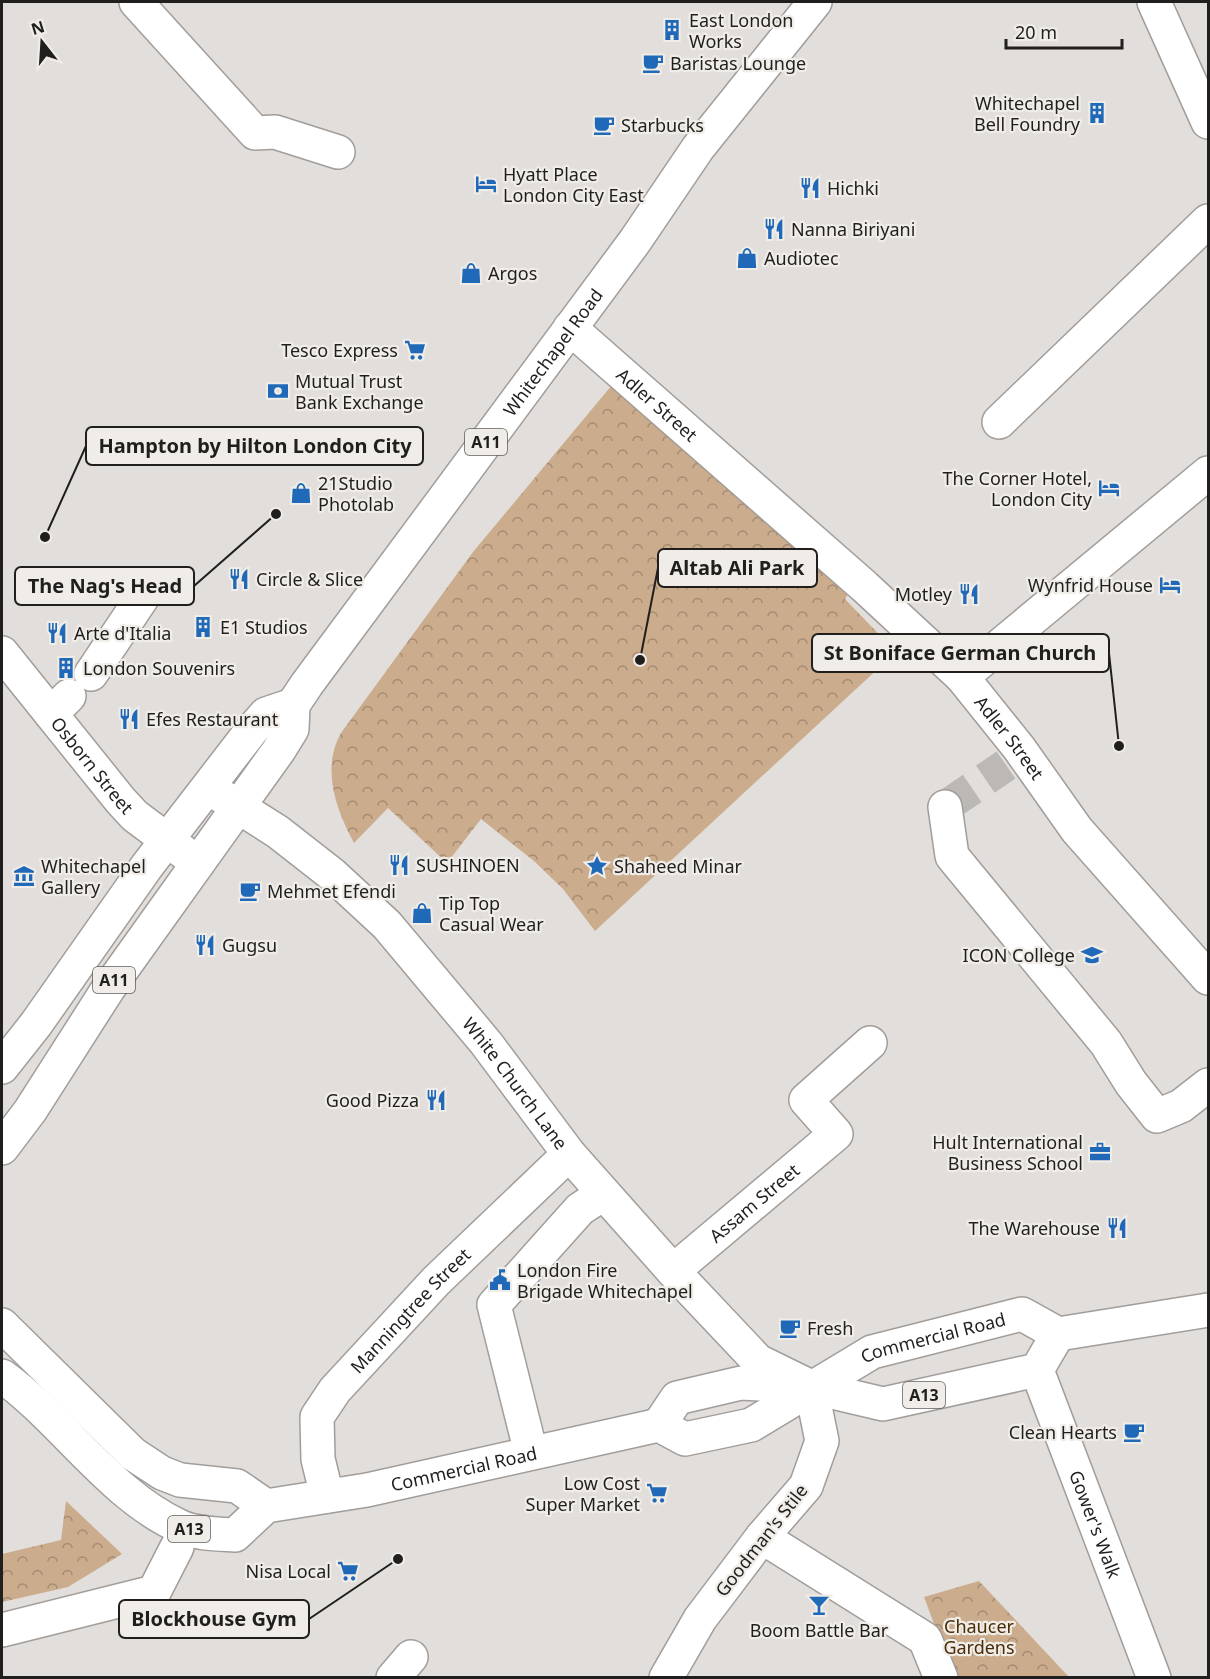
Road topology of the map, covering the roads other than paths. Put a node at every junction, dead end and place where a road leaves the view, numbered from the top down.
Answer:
1 (136, 2) edge
2 (815, 2) edge
3 (1154, 2) edge
4 (1209, 122) edge
5 (338, 152) dead end
6 (1209, 221) edge
7 (570, 328) junction
8 (999, 422) dead end
9 (1209, 473) edge
10 (146, 592) dead end
11 (2, 653) edge
12 (962, 677) junction
13 (70, 695) junction
14 (293, 705) junction
15 (1006, 765) dead end
16 (1041, 779) junction
17 (209, 788) junction
18 (945, 807) dead end
19 (238, 808) junction
20 (167, 841) junction
21 (198, 863) junction
22 (1209, 978) edge
23 (870, 1044) dead end
24 (2, 1067) edge
25 (1209, 1085) edge
26 (2, 1148) edge
27 (568, 1154) junction
28 (603, 1194) junction
29 (673, 1271) junction
30 (1209, 1310) edge
31 (2, 1325) edge
32 (1058, 1334) junction
33 (1037, 1370) junction
34 (2, 1376) edge
35 (811, 1387) junction
36 (659, 1425) junction
37 (531, 1453) junction
38 (327, 1496) junction
39 (266, 1506) junction
40 (762, 1538) junction
41 (177, 1547) dead end
42 (2, 1630) edge
43 (666, 1677) edge
44 (941, 1677) edge
45 (1154, 1677) edge

1 - 5 main road
2 - 7 main road, Whitechapel Road / A11
3 - 4 main road
6 - 8 main road
7 - 12 main road, Adler Street
7 - 14 main road, Whitechapel Road / A11
9 - 12 main road
10 - 13 main road
11 - 13 main road, Osborn Street
12 - 16 main road, Adler Street
13 - 20 main road, Osborn Street
14 - 17 main road, A11
14 - 19 main road, Whitechapel Road / A11
15 - 16 main road
16 - 22 main road, Adler Street
17 - 19 main road, White Church Lane
17 - 20 main road, A11
18 - 25 main road
19 - 21 main road, Whitechapel Road / A11
19 - 27 main road, White Church Lane
20 - 21 main road, Osborn Street
20 - 24 main road, A11
21 - 26 main road, A11
23 - 29 main road, Assam Street
27 - 28 main road, White Church Lane
27 - 38 main road, Manningtree Street
28 - 29 main road, White Church Lane
28 - 37 main road
29 - 35 main road, White Church Lane
30 - 32 main road
31 - 39 main road
32 - 33 main road
32 - 35 main road, Commercial Road
33 - 35 main road, A13
33 - 45 main road, Gower's Walk
34 - 39 main road, A13
35 - 36 main road, Commercial Road
35 - 36 main road, A13
35 - 40 main road, Goodman's Stile
36 - 37 main road, Commercial Road
37 - 38 main road, Commercial Road
38 - 39 main road, Commercial Road
40 - 43 main road, Goodman's Stile
40 - 44 main road
41 - 42 main road

